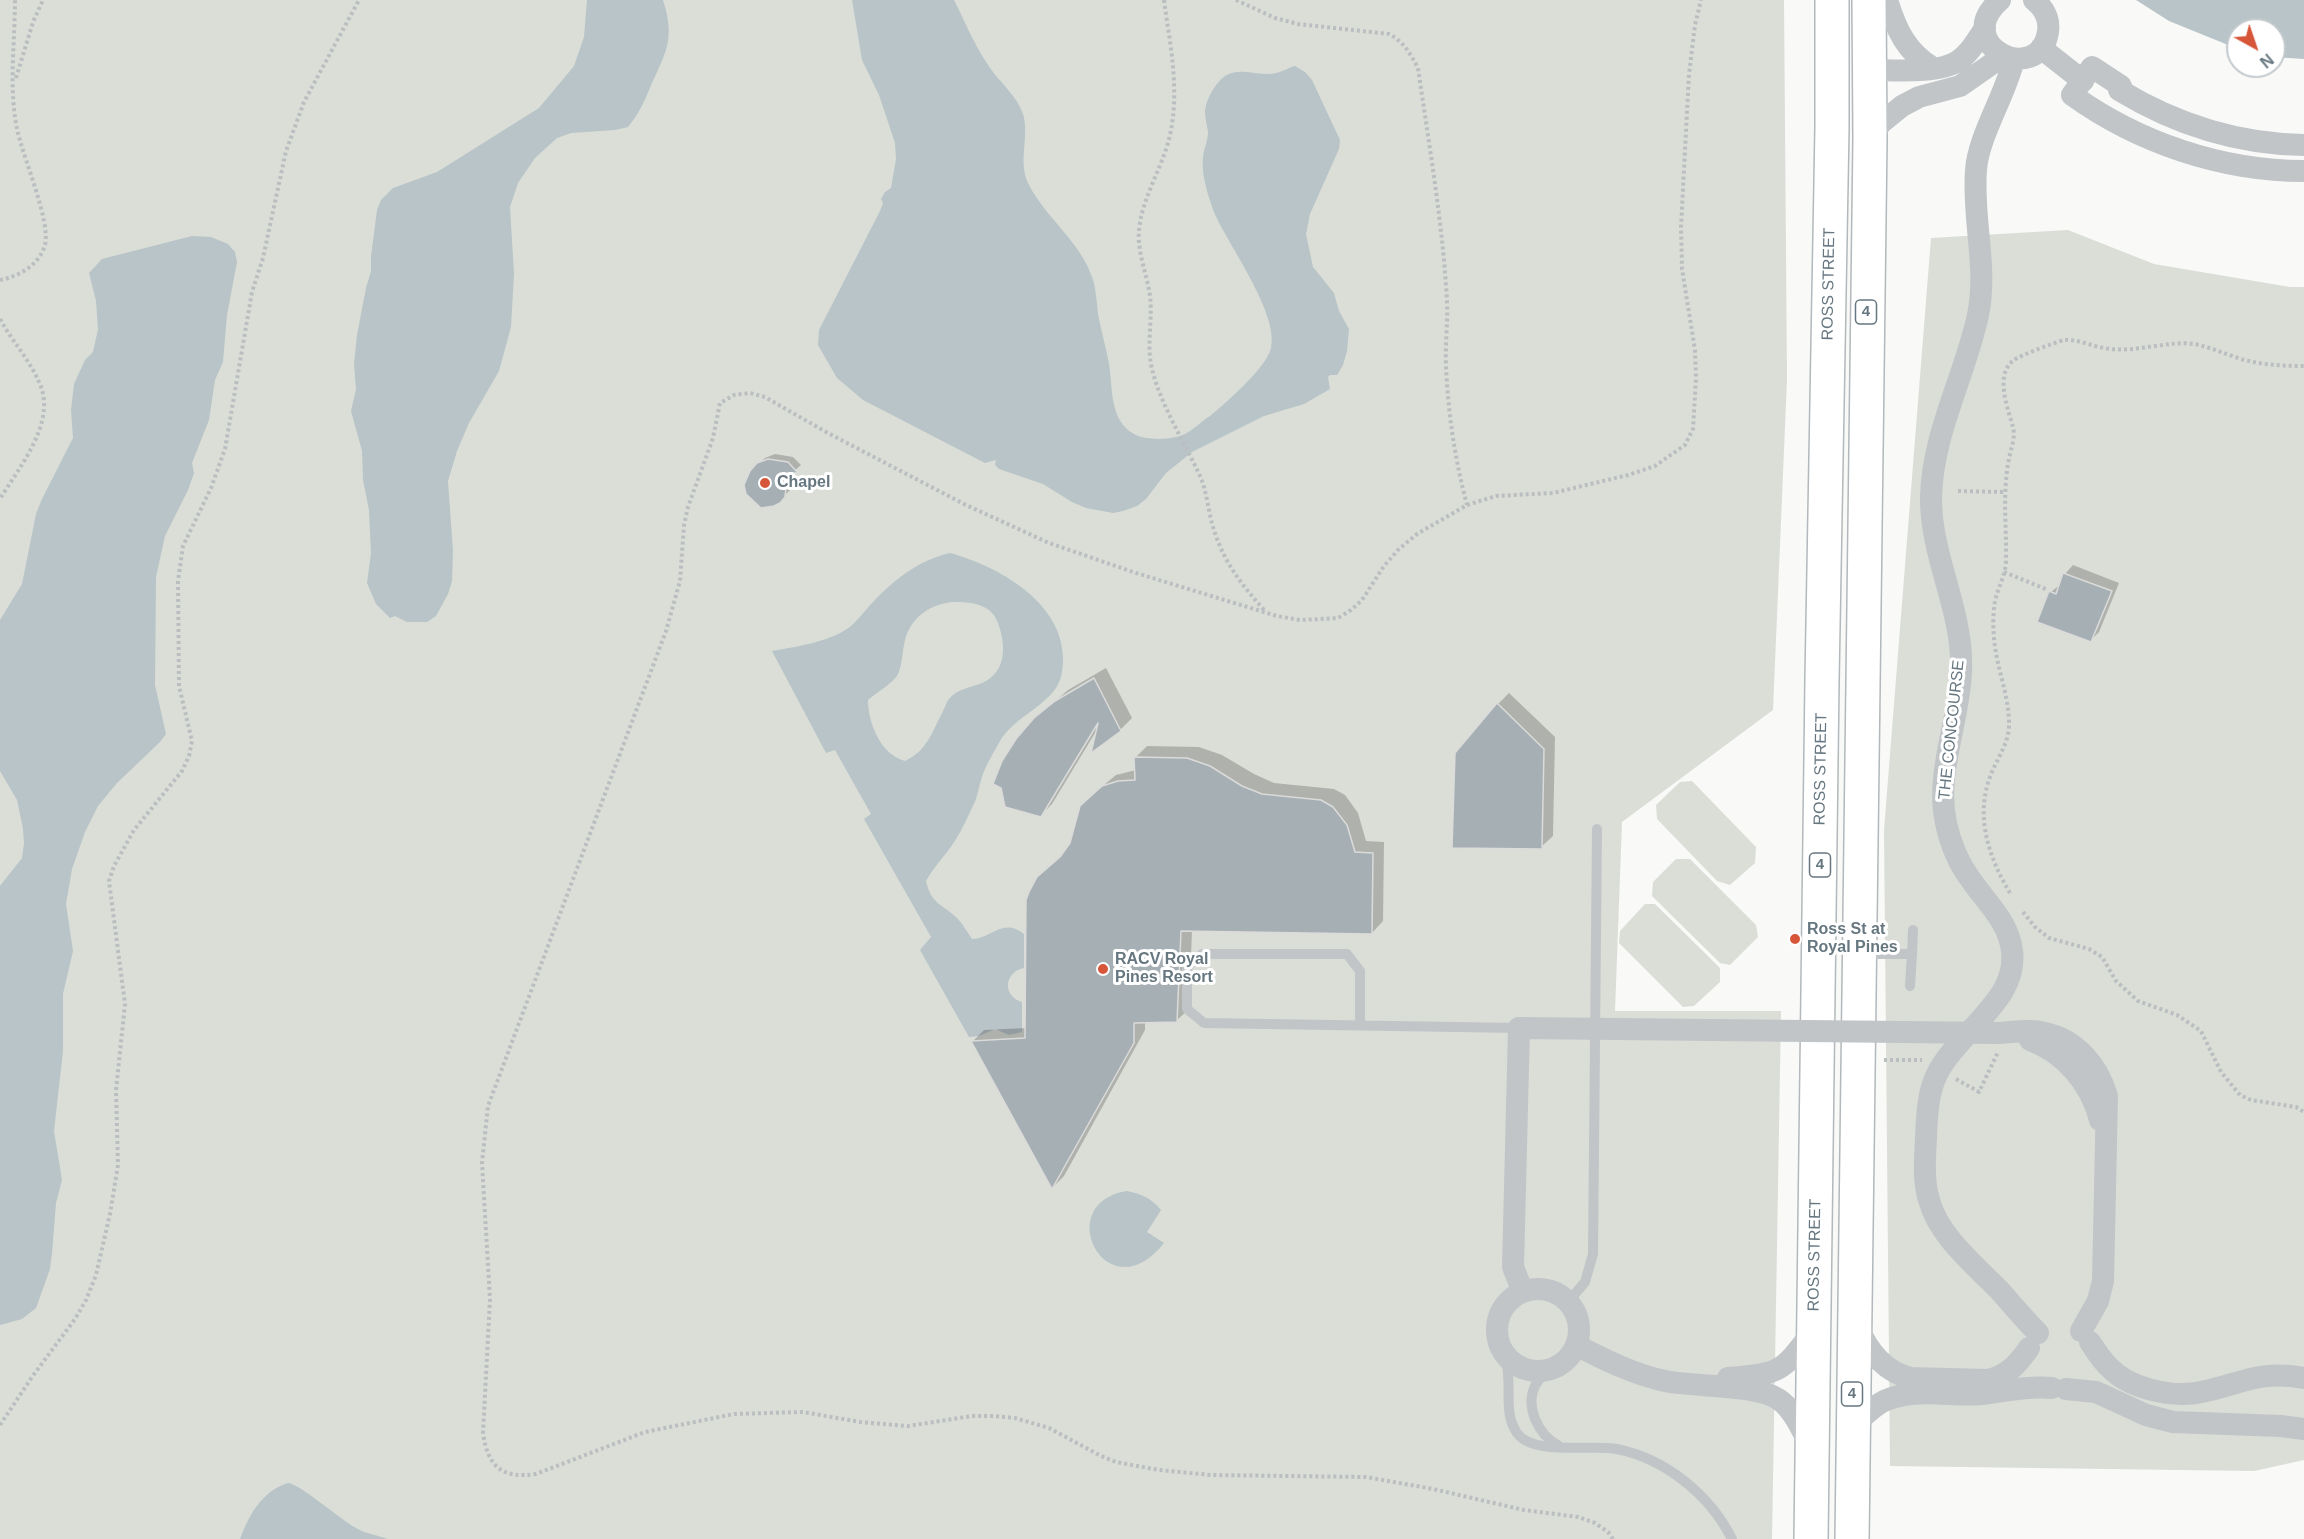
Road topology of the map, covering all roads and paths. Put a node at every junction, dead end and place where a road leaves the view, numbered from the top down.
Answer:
1 (15, 0) edge
2 (43, 0) edge
3 (359, 0) edge
4 (1164, 0) edge
5 (1236, 0) edge
6 (1701, 0) edge
7 (1832, 0) edge
8 (1869, 0) edge
9 (1887, 0) edge
10 (2000, 0) edge
11 (2034, 0) edge
12 (1985, 28) junction
13 (2041, 48) junction
14 (2008, 57) junction
15 (1933, 68) junction
16 (1870, 70) junction
17 (2083, 81) junction
18 (14, 84) junction
19 (2119, 90) junction
20 (2103, 116) junction
21 (1832, 127) junction
22 (1870, 139) junction
23 (2281, 144) junction
24 (2304, 145) edge
25 (2279, 170) junction
26 (2304, 171) edge
27 (0, 280) edge
28 (0, 320) edge
29 (2304, 366) edge
30 (1959, 491) dead end
31 (2004, 492) junction
32 (0, 499) edge
33 (1467, 505) junction
34 (2004, 572) junction
35 (2048, 590) dead end
36 (1266, 613) junction
37 (1598, 829) dead end
38 (2016, 901) dead end
39 (2022, 911) dead end
40 (1913, 930) dead end
41 (1858, 954) junction
42 (1912, 954) junction
43 (1910, 986) dead end
44 (1360, 1024) junction
45 (1519, 1028) junction
46 (1998, 1042) junction
47 (1883, 1060) dead end
48 (1928, 1060) dead end
49 (1953, 1077) dead end
50 (2304, 1112) edge
51 (1523, 1292) junction
52 (1568, 1302) junction
53 (1854, 1318) junction
54 (1814, 1330) junction
55 (2086, 1337) junction
56 (2033, 1341) junction
57 (1576, 1345) junction
58 (1502, 1349) junction
59 (1554, 1367) junction
60 (2304, 1378) edge
61 (1676, 1383) junction
62 (2059, 1389) junction
63 (0, 1425) edge
64 (1852, 1427) junction
65 (2304, 1429) edge
66 (1562, 1447) junction
67 (1812, 1451) junction
68 (1613, 1539) edge
69 (1732, 1539) edge
70 (1811, 1539) edge
71 (1852, 1539) edge

1 - 18 path
2 - 18 path
3 - 63 path
4 - 36 path
5 - 33 path
6 - 33 path
7 - 21 main road, ROSS STREET / 4
8 - 16 main road, 4
9 - 15 street
10 - 12 street
11 - 13 street
12 - 14 street
12 - 15 street
13 - 14 street
13 - 17 street
14 - 22 street
14 - 56 street, THE CONCOURSE
15 - 16 street
16 - 21 main road
16 - 22 main road, 4
17 - 19 street
17 - 20 street
18 - 27 path
19 - 20 street
19 - 23 street
20 - 25 street
21 - 54 main road, ROSS STREET / 4
22 - 41 main road, 4
23 - 24 street
23 - 25 street
25 - 26 street
28 - 32 path
29 - 31 path
30 - 31 path
31 - 34 path
33 - 36 path
34 - 35 path
34 - 38 path
36 - 68 path
37 - 52 lane
39 - 50 path
40 - 42 lane
41 - 42 lane
41 - 53 main road, 4
42 - 43 lane
44 - 44 lane
44 - 45 lane
45 - 46 street, bridge
45 - 51 street
46 - 49 path
46 - 55 street
47 - 48 path
51 - 52 street
51 - 58 street
52 - 57 street
53 - 56 street
53 - 64 main road, 4
54 - 61 street
54 - 67 main road, ROSS STREET / 4
55 - 56 street
55 - 60 street
55 - 62 street
56 - 62 street
57 - 59 street
57 - 61 street
58 - 59 street
58 - 66 lane
59 - 66 lane
61 - 67 street
62 - 64 street
62 - 65 street
64 - 71 main road, 4
66 - 69 lane
67 - 70 main road, ROSS STREET / 4

